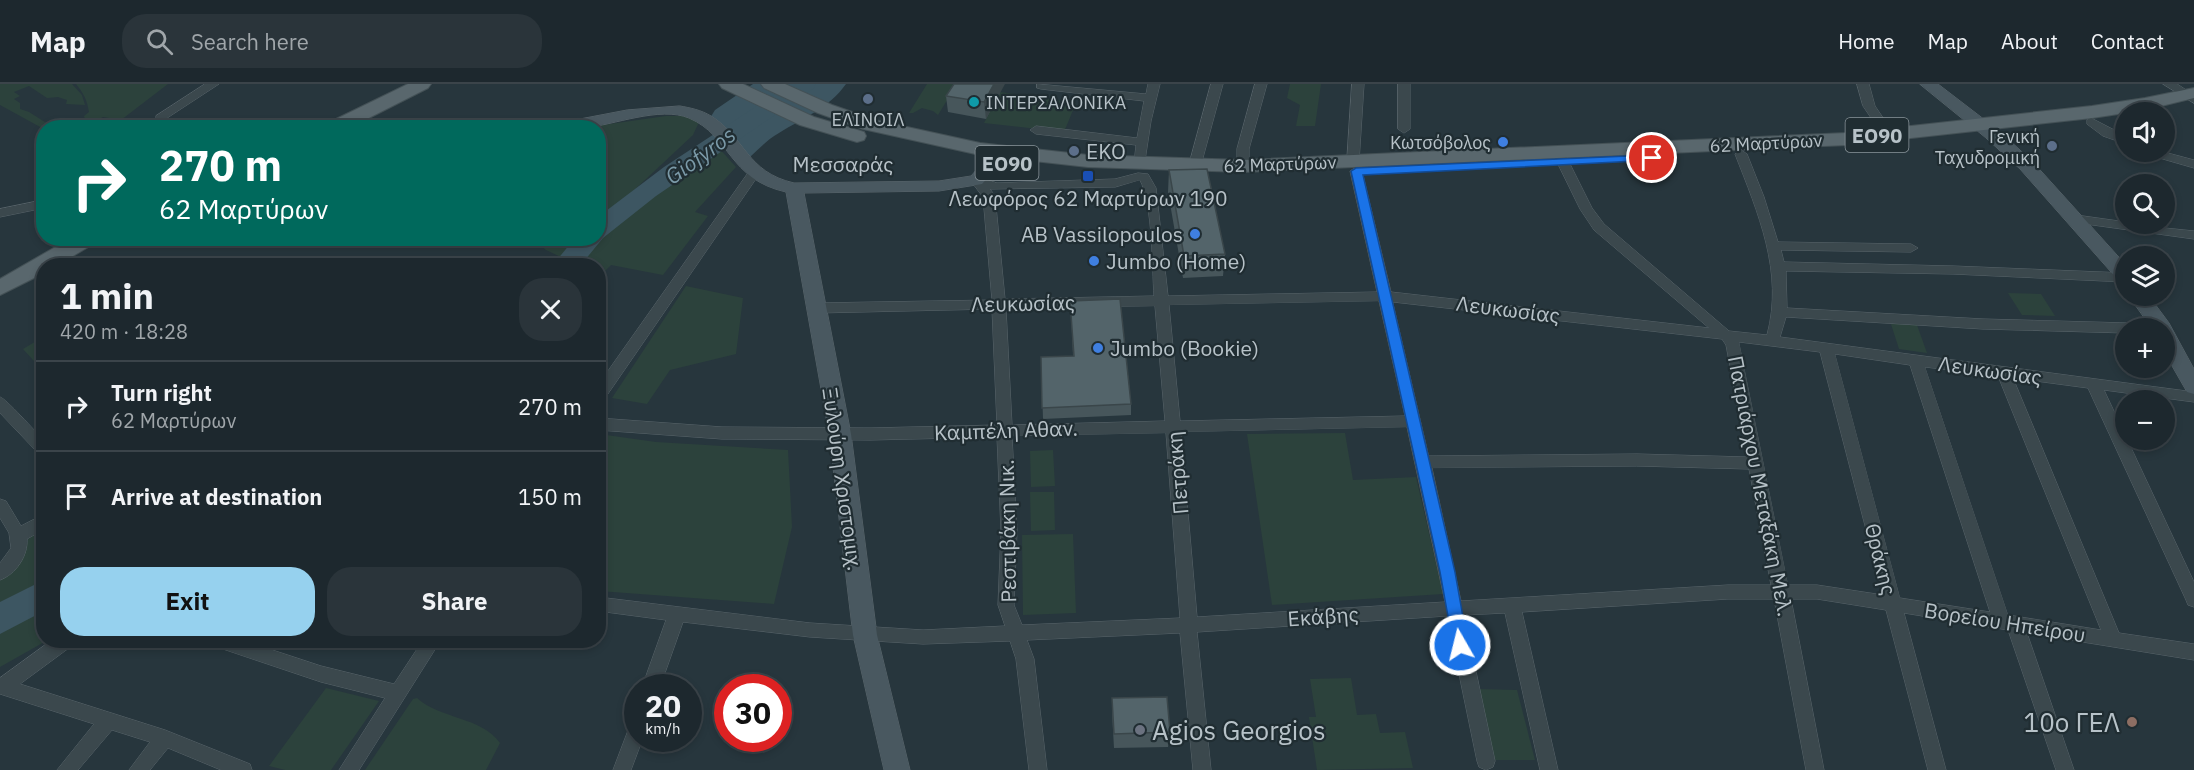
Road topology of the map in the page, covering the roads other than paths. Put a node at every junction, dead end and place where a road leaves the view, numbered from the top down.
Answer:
1 (213, 84) edge
2 (422, 84) edge
3 (438, 84) edge
4 (795, 84) edge
5 (1154, 84) edge
6 (1217, 84) edge
7 (1261, 84) edge
8 (1358, 84) edge
9 (1404, 84) edge
10 (1863, 84) edge
11 (1928, 84) edge
12 (2169, 84) edge
13 (748, 86) edge
14 (1041, 86) dead end
15 (1150, 98) junction
16 (2192, 98) edge
17 (2175, 104) edge
18 (378, 107) junction
19 (821, 111) junction
20 (160, 118) dead end
21 (2115, 119) edge
22 (350, 120) edge
23 (606, 121) edge
24 (2091, 122) junction
25 (1404, 129) dead end
26 (1986, 129) junction
27 (1036, 130) dead end
28 (1888, 134) junction
29 (890, 135) junction
30 (2115, 136) edge
31 (1143, 142) junction
32 (1741, 154) junction
33 (1560, 157) junction
34 (2175, 158) edge
35 (989, 161) junction
36 (2194, 164) edge
37 (1195, 165) junction
38 (1243, 166) junction
39 (1355, 167) junction
40 (1140, 171) junction
41 (754, 173) junction
42 (976, 180) junction
43 (794, 188) junction
44 (36, 206) edge
45 (0, 213) edge
46 (2076, 219) junction
47 (2194, 235) edge
48 (74, 246) edge
49 (94, 246) edge
50 (1772, 246) junction
51 (1911, 248) dead end
52 (53, 258) edge
53 (74, 258) edge
54 (2115, 264) edge
55 (1779, 266) junction
56 (36, 268) edge
57 (2115, 277) edge
58 (36, 280) edge
59 (0, 288) edge
60 (1385, 296) junction
61 (0, 300) edge
62 (1160, 300) junction
63 (997, 304) junction
64 (817, 308) junction
65 (1780, 312) junction
66 (2115, 328) edge
67 (1726, 335) junction
68 (1772, 341) junction
69 (1826, 348) junction
70 (2175, 353) edge
71 (1916, 360) junction
72 (2004, 373) junction
73 (2094, 385) junction
74 (606, 386) edge
75 (2194, 387) edge
76 (2194, 397) edge
77 (0, 402) edge
78 (1414, 421) junction
79 (606, 425) edge
80 (1173, 427) junction
81 (1005, 430) junction
82 (840, 434) junction
83 (36, 442) edge
84 (1423, 462) junction
85 (1756, 463) junction
86 (0, 505) edge
87 (36, 525) edge
88 (19, 536) junction
89 (0, 573) edge
90 (1780, 591) junction
91 (2194, 600) edge
92 (1892, 604) junction
93 (606, 605) edge
94 (1512, 605) junction
95 (1454, 608) junction
96 (677, 613) junction
97 (2008, 623) junction
98 (1190, 625) junction
99 (1016, 634) junction
100 (865, 635) junction
101 (2113, 639) junction
102 (55, 648) edge
103 (241, 648) edge
104 (428, 648) edge
105 (2194, 652) edge
106 (656, 674) edge
107 (3, 687) edge
108 (398, 693) junction
109 (108, 720) junction
110 (165, 738) junction
111 (629, 752) edge
112 (1486, 761) dead end
113 (66, 770) edge
114 (138, 770) edge
115 (243, 770) edge
116 (348, 770) edge
117 (622, 770) edge
118 (897, 770) edge
119 (1038, 770) edge
120 (1202, 770) edge
121 (1548, 770) edge
122 (1815, 770) edge
123 (1937, 770) edge
124 (2065, 770) edge

1 - 20 street
2 - 18 main road
3 - 18 main road
4 - 19 main road, ΕΟ90
5 - 15 street
6 - 37 street
7 - 38 street
8 - 39 street
9 - 25 street
10 - 28 street
11 - 26 street
12 - 16 street
13 - 19 main road, ΕΟ90
13 - 19 main road, ΕΟ90
14 - 15 street
15 - 31 street
16 - 17 main road
16 - 26 main road, 62 Μαρτύρων / ΕΟ90
18 - 22 main road
19 - 29 main road, ΕΟ90
19 - 29 main road, ΕΟ90
21 - 24 main road, 62 Μαρτύρων / ΕΟ90
23 - 41 street, Μεσσαράς
24 - 26 main road, 62 Μαρτύρων / ΕΟ90
24 - 30 street
26 - 28 main road, 62 Μαρτύρων / ΕΟ90
26 - 32 main road, 62 Μαρτύρων / ΕΟ90
26 - 46 street
27 - 31 street
28 - 33 main road, 62 Μαρτύρων / ΕΟ90
29 - 35 main road, 62 Μαρτύρων / ΕΟ90
29 - 40 main road, 62 Μαρτύρων / ΕΟ90
31 - 40 street
32 - 33 main road, 62 Μαρτύρων / ΕΟ90
32 - 50 street
33 - 39 main road, 62 Μαρτύρων / ΕΟ90
33 - 67 street, Πατριάρχου Μεταξάκη Μελ.
34 - 36 street
35 - 40 main road, 62 Μαρτύρων / ΕΟ90
35 - 42 street
37 - 38 main road, 62 Μαρτύρων / ΕΟ90
37 - 40 main road, 62 Μαρτύρων / ΕΟ90
38 - 39 main road, 62 Μαρτύρων / ΕΟ90
39 - 40 main road, 62 Μαρτύρων / ΕΟ90
39 - 60 street
40 - 42 street, Μεσσαράς
40 - 62 street, Πετράκη
41 - 43 street, Μεσσαράς
41 - 74 street
42 - 43 street, Μεσσαράς
42 - 63 street, Ρεστιβάκη Νικ.
43 - 64 street, Ξυλούρη Χριστομιχ.
44 - 45 street
46 - 47 street
46 - 54 street
48 - 52 main road
49 - 53 main road
50 - 51 street
50 - 55 street
55 - 57 street
55 - 65 street
56 - 59 main road
58 - 61 main road
60 - 62 street, Λευκωσίας
60 - 67 street, Λευκωσίας
60 - 78 street
62 - 63 street, Λευκωσίας
62 - 80 street, Πετράκη
63 - 64 street, Λευκωσίας
63 - 81 street, Ρεστιβάκη Νικ.
64 - 82 street, Ξυλούρη Χριστομιχ.
65 - 66 street
65 - 68 street
67 - 68 street, Λευκωσίας
67 - 85 street, Πατριάρχου Μεταξάκη Μελ.
68 - 69 street, Λευκωσίας
69 - 71 street, Λευκωσίας
69 - 92 street, Θράκης
70 - 75 street
71 - 72 street, Λευκωσίας
71 - 97 street
72 - 73 street, Λευκωσίας
72 - 101 street
73 - 76 street, Λευκωσίας
73 - 91 street
77 - 83 street
78 - 80 street, Καμπέλη Αθαν.
78 - 84 street
79 - 82 street, Καμπέλη Αθαν.
80 - 81 street, Καμπέλη Αθαν.
80 - 98 street, Πετράκη
81 - 82 street, Καμπέλη Αθαν.
81 - 99 street, Ρεστιβάκη Νικ.
82 - 100 street, Ξυλούρη Χριστομιχ.
84 - 85 street
84 - 95 street
85 - 90 street, Πατριάρχου Μεταξάκη Μελ.
86 - 88 street
87 - 88 street
88 - 89 street
90 - 92 street, Βορείου Ηπείρου
90 - 94 street, Εκάβης
90 - 122 street, Πατριάρχου Μεταξάκη Μελ.
92 - 97 street, Βορείου Ηπείρου
92 - 123 street, Θράκης
93 - 96 street, Εκάβης
94 - 95 street, Εκάβης
94 - 121 street
95 - 98 street, Εκάβης
95 - 112 street
96 - 100 street, Εκάβης
96 - 106 street
97 - 101 street, Βορείου Ηπείρου
97 - 124 street
98 - 99 street, Εκάβης
98 - 120 street, Πετράκη
99 - 100 street, Εκάβης
99 - 119 street, Ρεστιβάκη Νικ.
100 - 118 street, Ξυλούρη Χριστομιχ.
101 - 105 street, Βορείου Ηπείρου
102 - 107 street
103 - 108 street
104 - 108 street
107 - 109 street
108 - 116 street
109 - 110 street
109 - 113 street
110 - 114 street
110 - 115 street
111 - 117 street

